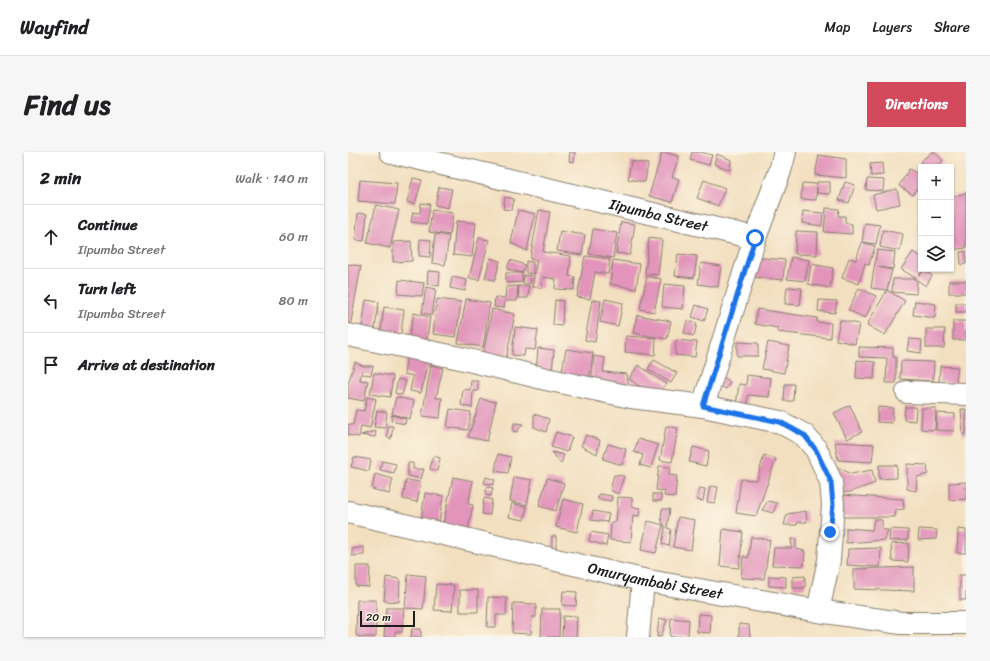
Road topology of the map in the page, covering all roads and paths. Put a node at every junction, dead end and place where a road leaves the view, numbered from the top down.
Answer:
1 (391, 152) edge
2 (785, 152) edge
3 (755, 238) junction
4 (348, 336) edge
5 (907, 392) dead end
6 (966, 394) edge
7 (703, 406) junction
8 (348, 512) edge
9 (643, 580) junction
10 (818, 611) junction
11 (966, 623) edge
12 (638, 637) edge

1 - 3 street, Iipumba Street
2 - 3 street
3 - 7 street
4 - 7 street
5 - 6 street
7 - 10 street
8 - 9 street, Omuryambabi Street
9 - 10 street, Omuryambabi Street
9 - 12 street
10 - 11 street, Omuryambabi Street

